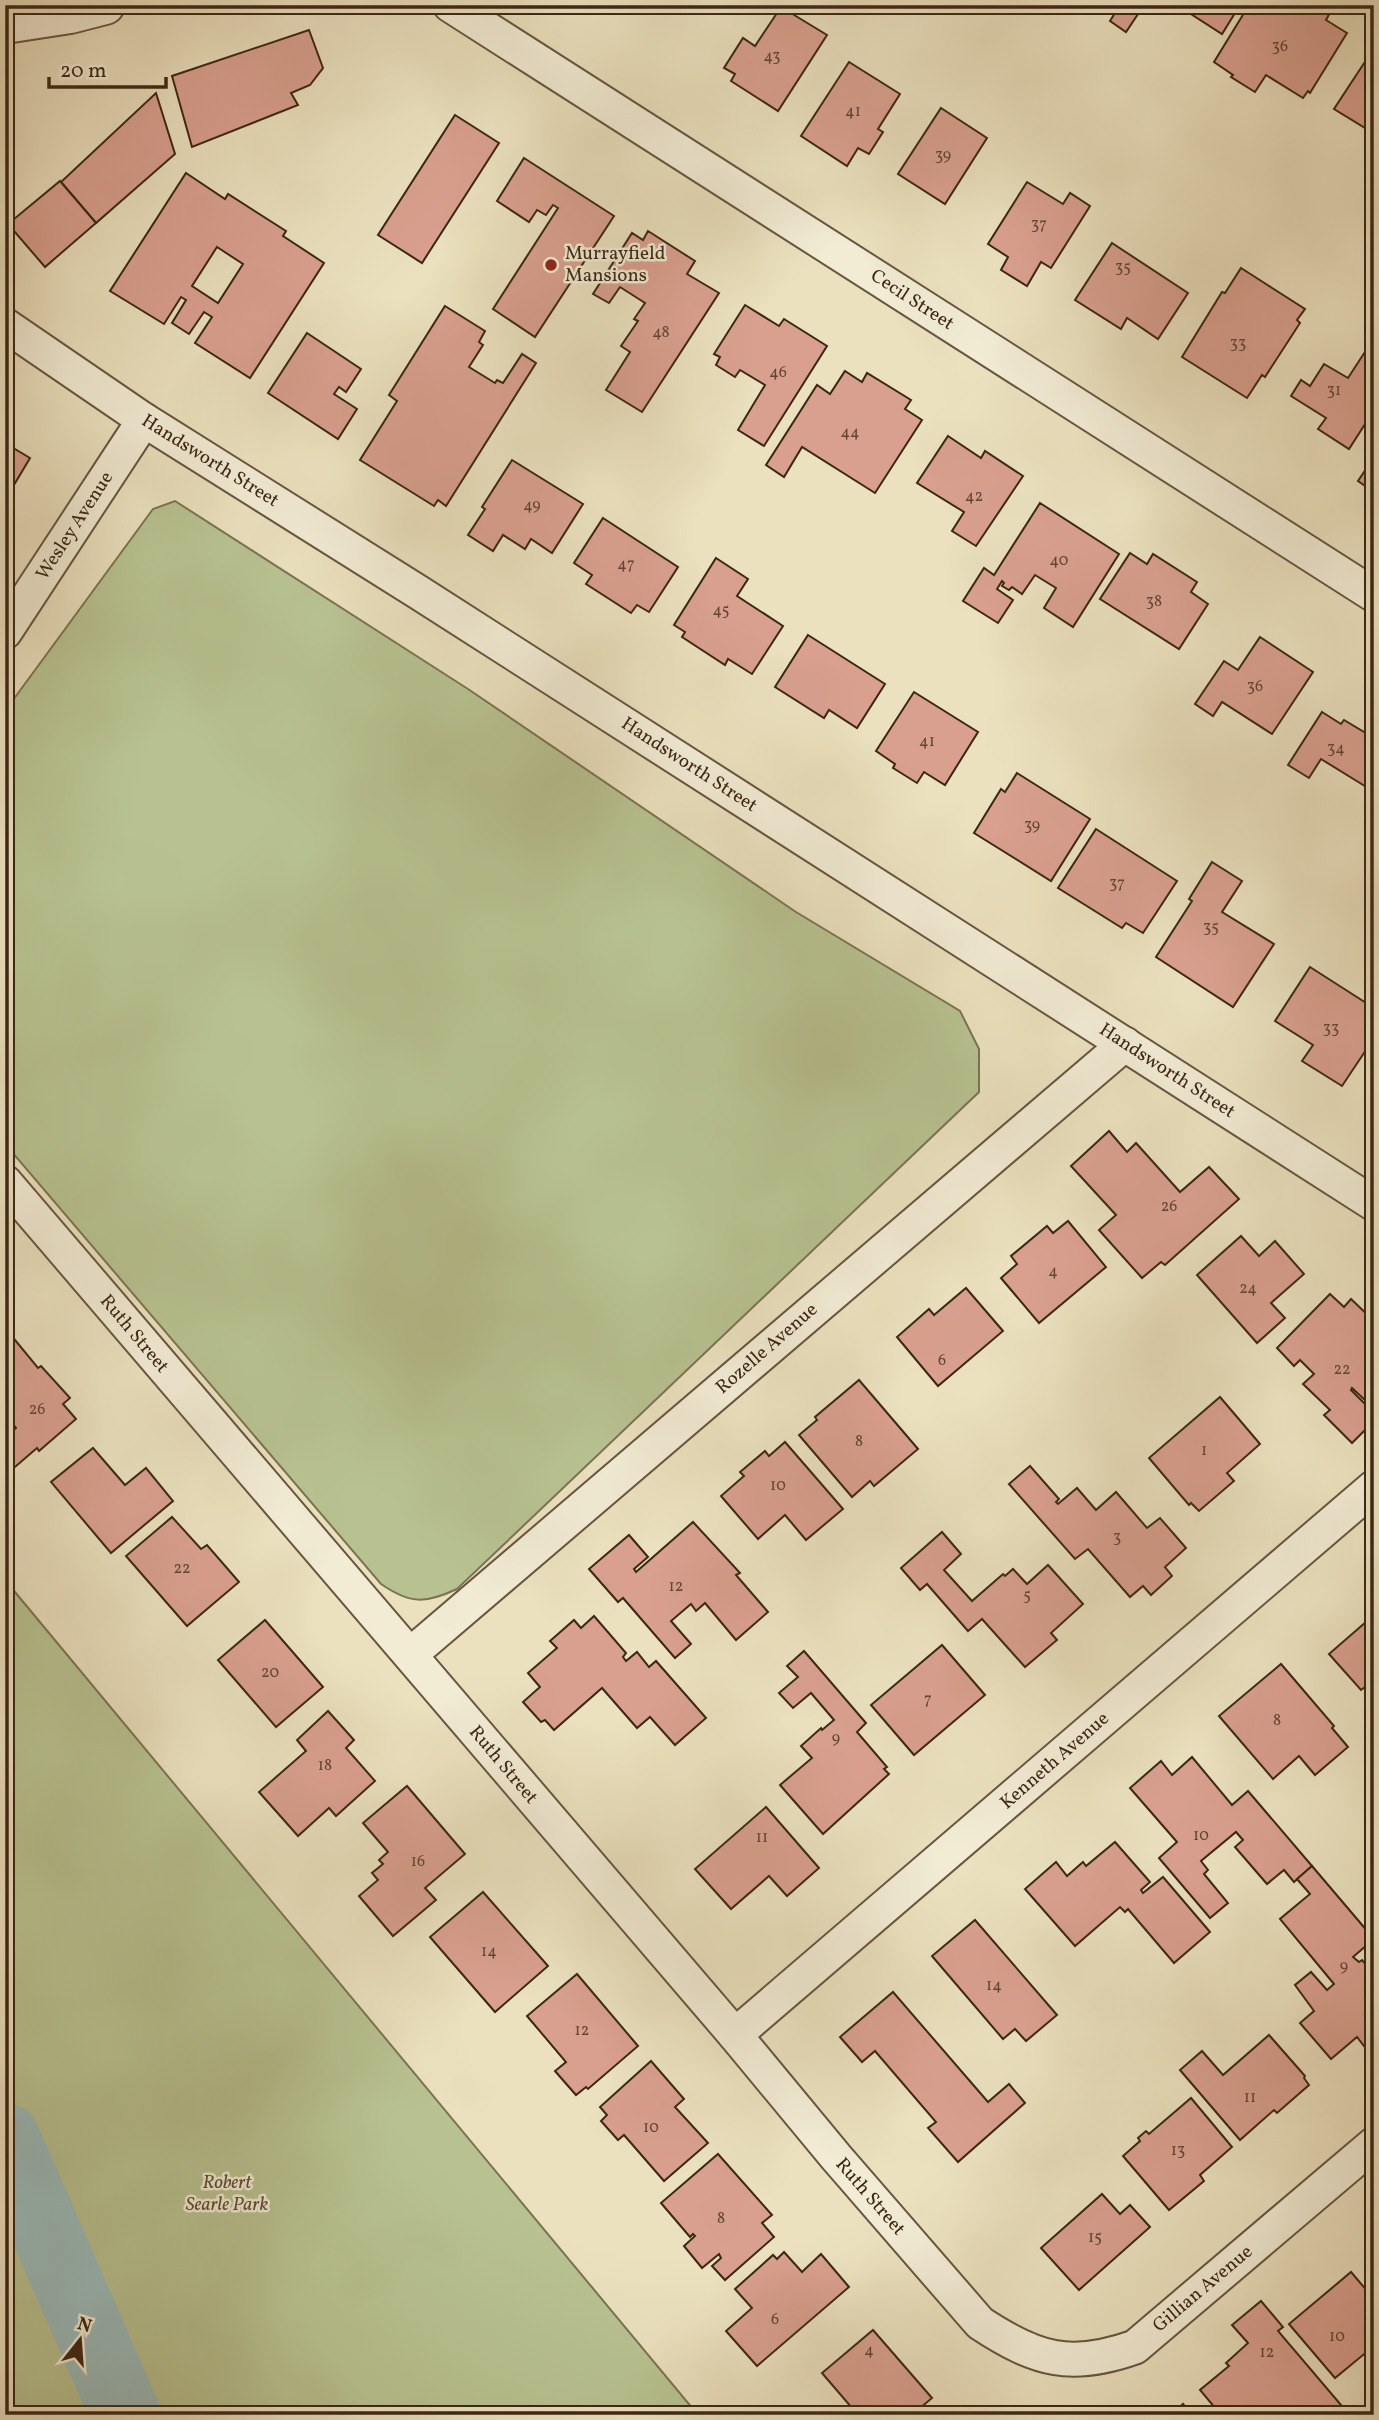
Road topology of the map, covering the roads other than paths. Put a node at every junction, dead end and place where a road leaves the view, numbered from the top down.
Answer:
1 (105, 5) edge
2 (450, 5) edge
3 (5, 24) edge
4 (5, 325) edge
5 (144, 420) junction
6 (1374, 595) edge
7 (5, 632) edge
8 (1125, 1044) junction
9 (5, 1182) edge
10 (1374, 1204) edge
11 (1374, 1487) edge
12 (411, 1654) junction
13 (735, 2035) junction
14 (1374, 2144) edge
15 (1006, 2341) joint

1 - 3 street
2 - 6 street, Cecil Street
4 - 5 street, Handsworth Street
5 - 7 street, Wesley Avenue
5 - 8 street, Handsworth Street
8 - 10 street, Handsworth Street
8 - 12 street, Rozelle Avenue
9 - 12 street, Ruth Street
11 - 13 street, Kenneth Avenue
12 - 13 street, Ruth Street
13 - 15 street, Ruth Street
14 - 15 street, Gillian Avenue

